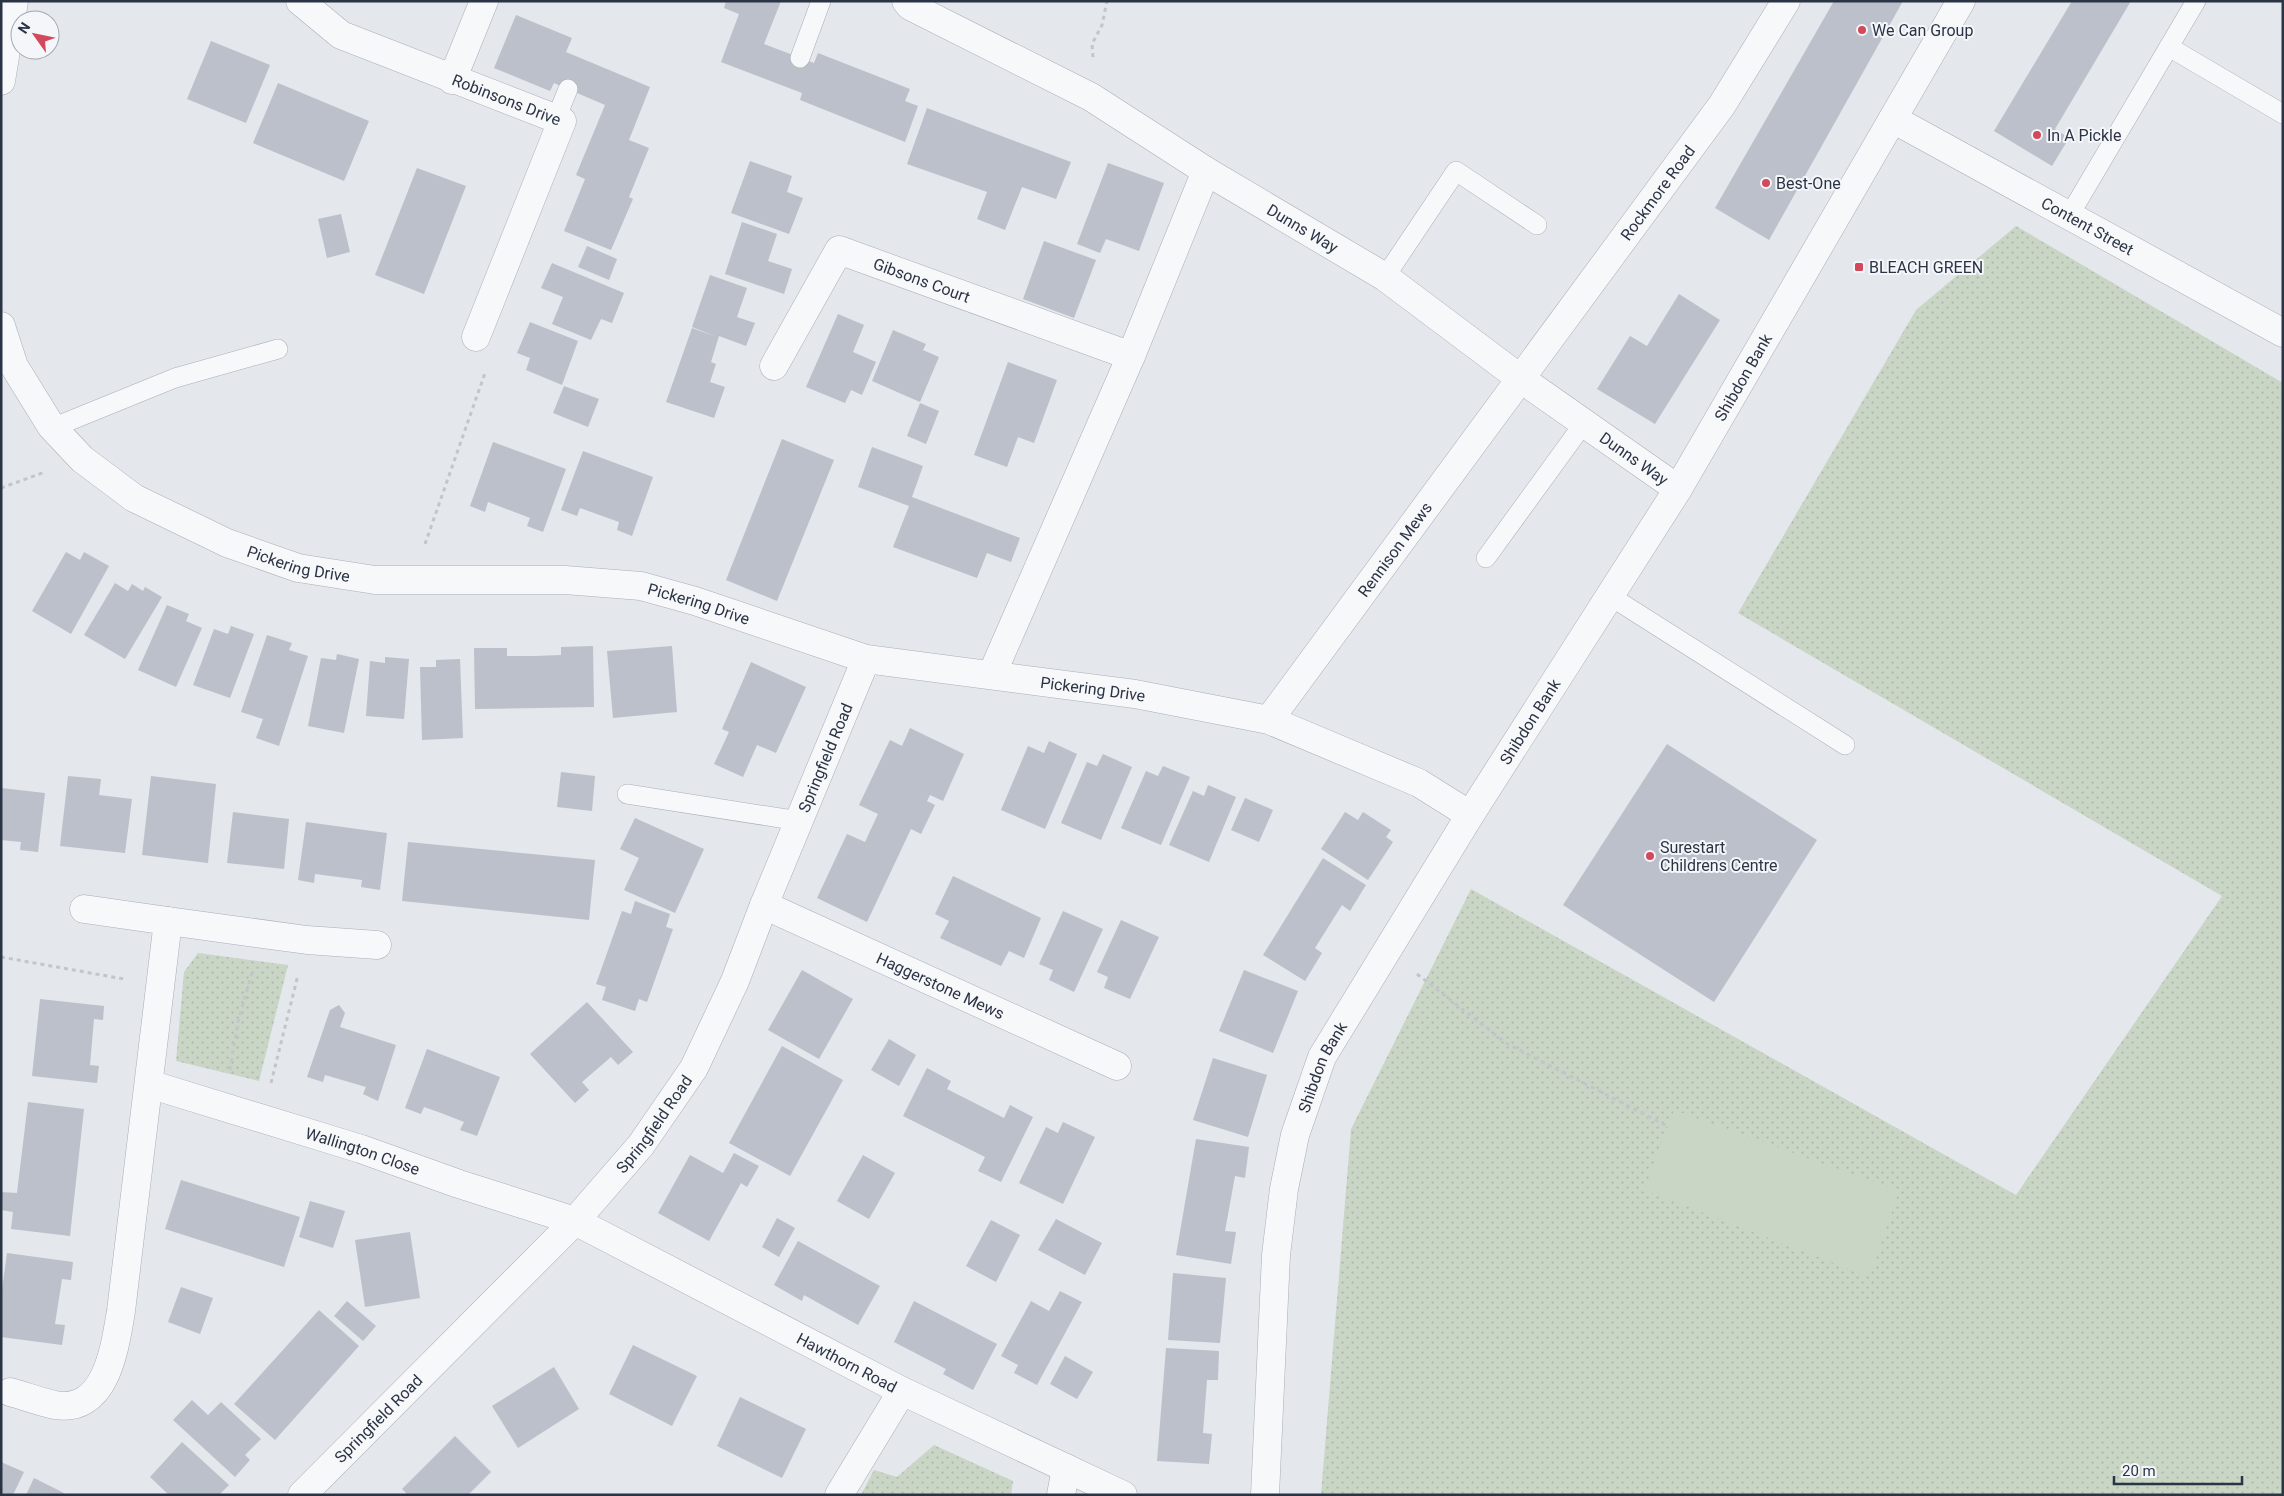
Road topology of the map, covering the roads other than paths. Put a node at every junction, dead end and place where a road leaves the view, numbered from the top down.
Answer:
1 (14, 1) edge
2 (300, 1) edge
3 (484, 1) edge
4 (821, 1) edge
5 (906, 1) edge
6 (1961, 1) edge
7 (2196, 1) edge
8 (1777, 5) edge
9 (2169, 47) junction
10 (800, 58) dead end
11 (452, 80) junction
12 (1, 81) edge
13 (568, 89) dead end
14 (2283, 114) edge
15 (556, 119) junction
16 (1893, 119) junction
17 (1206, 171) junction
18 (2069, 216) junction
19 (1537, 225) dead end
20 (1385, 278) junction
21 (1, 326) edge
22 (2283, 333) edge
23 (476, 338) road end
24 (278, 349) dead end
25 (1131, 356) junction
26 (774, 366) dead end
27 (1521, 379) junction
28 (1584, 423) junction
29 (52, 428) junction
30 (1678, 489) junction
31 (1486, 558) dead end
32 (1610, 596) junction
33 (866, 659) junction
34 (992, 674) junction
35 (1269, 720) junction
36 (1845, 745) dead end
37 (627, 794) dead end
38 (1470, 815) junction
39 (799, 821) junction
40 (764, 904) junction
41 (84, 910) dead end
42 (168, 921) junction
43 (377, 945) dead end
44 (1117, 1066) dead end
45 (149, 1084) junction
46 (574, 1221) junction
47 (902, 1391) junction
48 (10, 1392) dead end
49 (1066, 1468) junction
50 (302, 1495) edge
51 (839, 1495) edge
52 (1061, 1495) edge
53 (1123, 1495) edge
54 (1265, 1495) edge

1 - 12 street
2 - 11 street, Robinsons Drive
3 - 11 street
4 - 10 lane
5 - 17 street, Dunns Way
6 - 16 street, Shibdon Bank
7 - 9 lane
8 - 27 street, Rockmore Road
9 - 14 lane
9 - 18 lane
11 - 15 street, Robinsons Drive
13 - 15 lane
15 - 23 street, Robinsons Drive
16 - 18 street, Content Street
16 - 30 street, Shibdon Bank
17 - 20 street, Dunns Way
17 - 25 street
18 - 22 street, Content Street
19 - 20 lane
20 - 27 street, Dunns Way
21 - 29 street, Pickering Drive
24 - 29 lane
25 - 26 street, Gibsons Court
25 - 34 street
27 - 28 street, Dunns Way
27 - 35 street, Rennison Mews
28 - 30 street, Dunns Way
28 - 31 lane
29 - 33 street, Pickering Drive
30 - 32 street, Shibdon Bank
32 - 36 lane
32 - 38 street, Shibdon Bank
33 - 34 street, Pickering Drive
33 - 39 street, Springfield Road
34 - 35 street, Pickering Drive
35 - 38 street, Pickering Drive
37 - 39 lane
38 - 54 street, Shibdon Bank
39 - 40 street, Springfield Road
40 - 44 street, Haggerstone Mews
40 - 46 street, Springfield Road
41 - 42 street
42 - 43 street
42 - 45 street
45 - 46 street, Wallington Close
45 - 48 street
46 - 47 street, Hawthorn Road
46 - 50 street, Springfield Road
47 - 49 street, Hawthorn Road
47 - 51 street
49 - 52 street
49 - 53 street, Hawthorn Road

